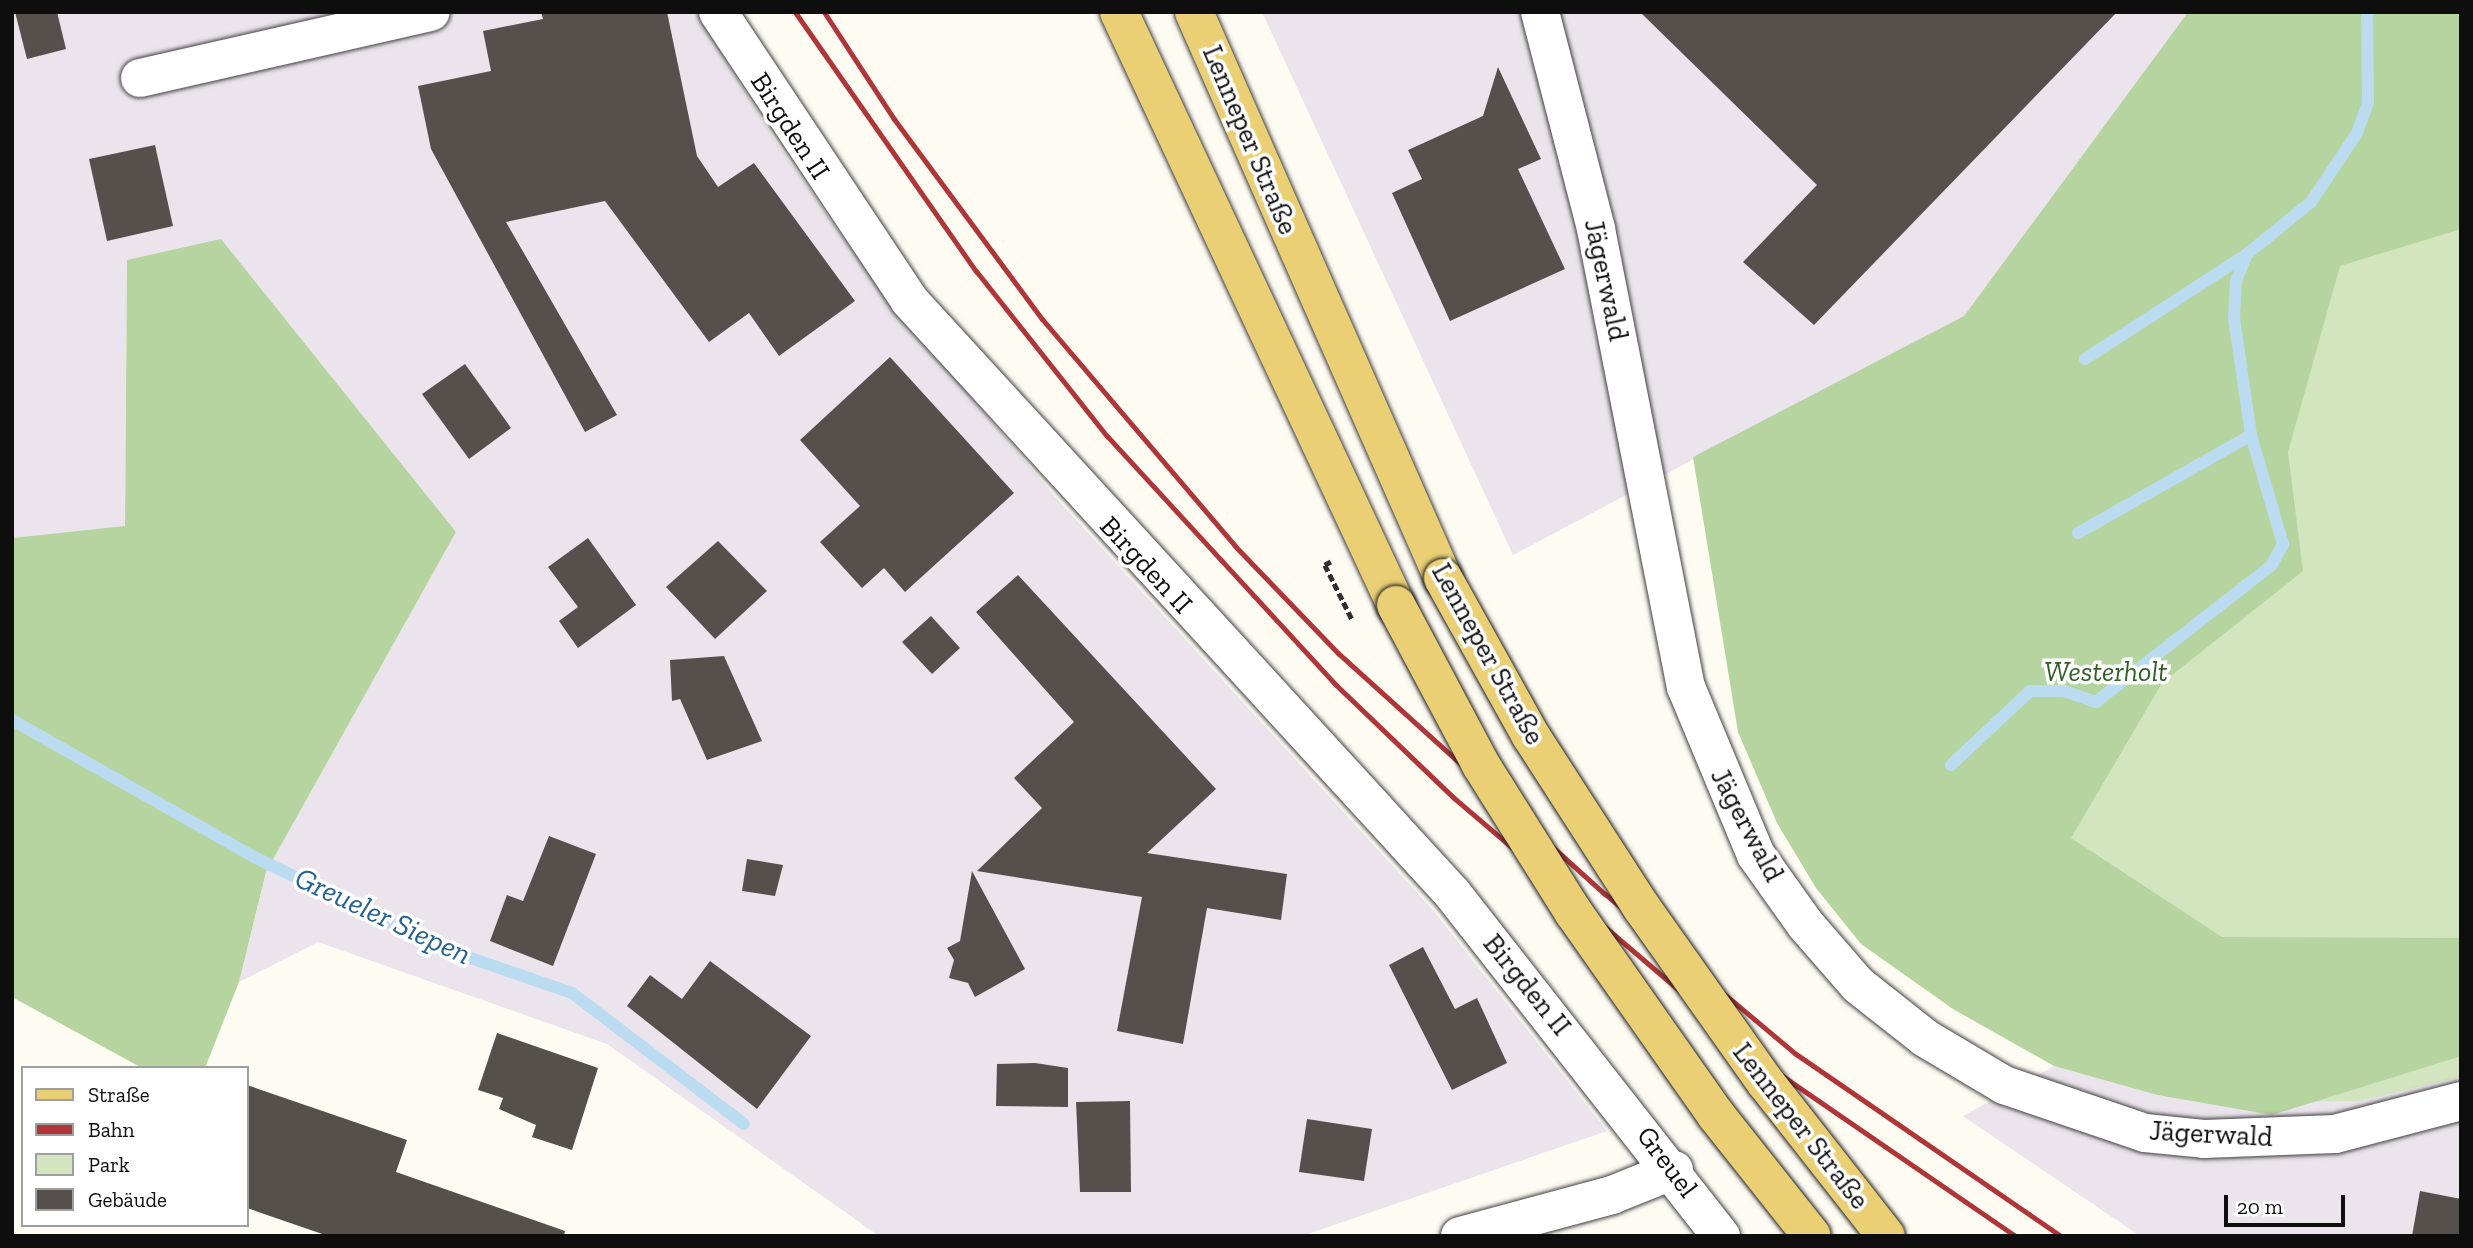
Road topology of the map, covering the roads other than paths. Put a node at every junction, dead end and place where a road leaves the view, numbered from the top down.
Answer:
1 (431, 12) edge
2 (718, 12) edge
3 (1119, 12) edge
4 (1194, 12) edge
5 (1540, 12) edge
6 (140, 78) dead end
7 (1611, 1090) joint
8 (2461, 1101) edge
9 (1674, 1170) junction
10 (1460, 1236) edge
11 (1720, 1236) edge
12 (1812, 1236) edge
13 (1886, 1236) edge

1 - 6 street
2 - 7 street, Birgden II
3 - 12 main road, Lenneper Straße, bridge
4 - 13 main road, Lenneper Straße, bridge
5 - 8 street, Jägerwald
7 - 9 street, Greuel
9 - 10 street
9 - 11 street, Greuel

